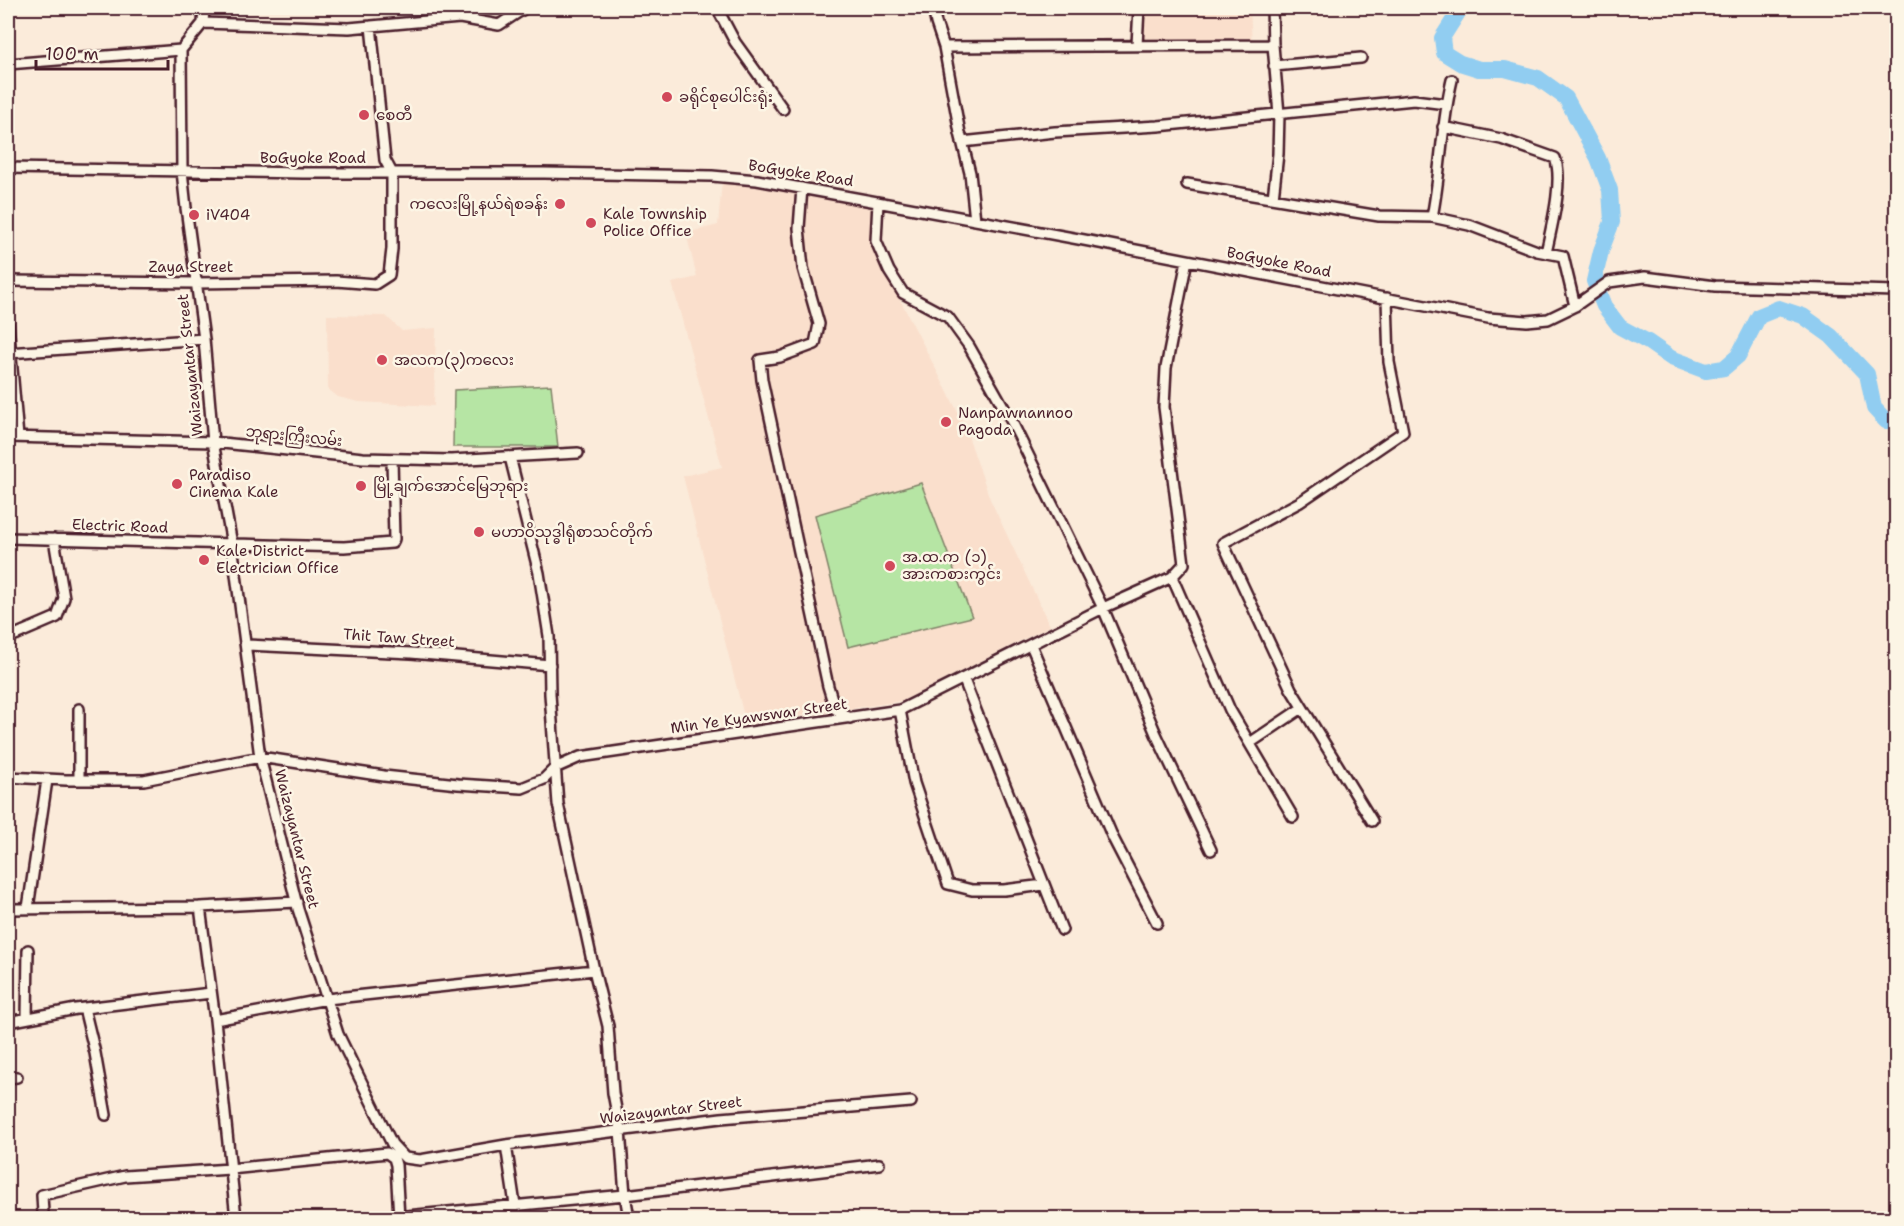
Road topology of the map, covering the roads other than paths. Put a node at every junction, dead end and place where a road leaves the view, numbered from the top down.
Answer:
1 (204, 8) edge
2 (525, 8) edge
3 (717, 8) edge
4 (933, 8) edge
5 (1139, 8) edge
6 (1272, 8) edge
7 (203, 23) junction
8 (371, 26) junction
9 (1137, 45) junction
10 (1273, 45) junction
11 (944, 47) junction
12 (181, 50) junction
13 (1361, 58) dead end
14 (8, 64) edge
15 (1274, 66) junction
16 (1452, 80) dead end
17 (1446, 104) junction
18 (783, 109) dead end
19 (1279, 114) junction
20 (1443, 127) junction
21 (962, 142) junction
22 (8, 168) edge
23 (182, 171) junction
24 (392, 173) junction
25 (1187, 184) dead end
26 (802, 188) junction
27 (1273, 198) junction
28 (878, 202) junction
29 (1432, 217) junction
30 (975, 220) junction
31 (1546, 253) junction
32 (1187, 260) junction
33 (8, 281) edge
34 (196, 283) junction
35 (1896, 291) edge
36 (1387, 298) junction
37 (1575, 306) junction
38 (8, 323) edge
39 (204, 339) junction
40 (10, 353) edge
41 (8, 437) edge
42 (18, 437) junction
43 (213, 442) junction
44 (578, 453) dead end
45 (510, 457) junction
46 (392, 459) junction
47 (8, 538) edge
48 (54, 538) junction
49 (232, 544) junction
50 (1172, 577) junction
51 (1103, 608) junction
52 (8, 638) edge
53 (247, 645) junction
54 (1031, 645) junction
55 (550, 664) junction
56 (964, 680) junction
57 (1302, 708) junction
58 (79, 709) dead end
59 (900, 710) junction
60 (850, 718) junction
61 (1250, 744) junction
62 (260, 757) junction
63 (555, 768) junction
64 (8, 777) edge
65 (47, 780) junction
66 (79, 780) junction
67 (1293, 817) dead end
68 (1372, 821) dead end
69 (1211, 850) dead end
70 (1044, 885) junction
71 (297, 902) junction
72 (200, 907) junction
73 (28, 908) junction
74 (8, 909) edge
75 (1157, 923) dead end
76 (1062, 930) dead end
77 (28, 950) dead end
78 (594, 970) junction
79 (211, 993) junction
80 (327, 999) junction
81 (84, 1008) junction
82 (27, 1018) junction
83 (215, 1020) junction
84 (8, 1022) edge
85 (911, 1102) dead end
86 (106, 1115) dead end
87 (620, 1130) junction
88 (506, 1145) junction
89 (879, 1164) dead end
90 (230, 1169) junction
91 (625, 1196) junction
92 (516, 1206) junction
93 (40, 1218) edge
94 (236, 1218) edge
95 (386, 1218) edge
96 (399, 1218) edge
97 (517, 1218) edge
98 (629, 1218) edge

1 - 7 street
2 - 8 street
3 - 18 street
4 - 11 street
5 - 9 street
6 - 10 street
7 - 8 street
7 - 12 street
8 - 24 street
9 - 10 street
9 - 11 street
10 - 15 street
11 - 21 street
12 - 14 street
12 - 23 street, Waizayantar Street
13 - 15 street
15 - 19 street
16 - 17 street
17 - 19 street
17 - 20 street
19 - 21 street
19 - 27 street
20 - 29 street
20 - 31 street
21 - 30 street
22 - 23 street, BoGyoke Road
23 - 24 street, BoGyoke Road
23 - 34 street, Waizayantar Street
24 - 26 street, BoGyoke Road
24 - 34 street, Zaya Street
25 - 27 street
26 - 28 street, BoGyoke Road
26 - 60 street
27 - 29 street
28 - 30 street, BoGyoke Road
28 - 51 street
29 - 31 street
30 - 32 street, BoGyoke Road
31 - 37 street
32 - 36 street, BoGyoke Road
32 - 50 street
33 - 34 street, Zaya Street
34 - 39 street, Waizayantar Street
35 - 37 street, BoGyoke Road
36 - 37 street, BoGyoke Road
36 - 57 street
38 - 40 street
39 - 40 street
39 - 43 street, Waizayantar Street
40 - 42 street
41 - 42 street, ဘုရားကြီးလမ်း
42 - 43 street, ဘုရားကြီးလမ်း
43 - 46 street, ဘုရားကြီးလမ်း
43 - 49 street, Waizayantar Street
44 - 45 street, ဘုရားကြီးလမ်း
45 - 46 street, ဘုရားကြီးလမ်း
45 - 55 street
46 - 49 street, Electric Road
47 - 48 street, Electric Road
48 - 49 street, Electric Road
48 - 52 street
49 - 53 street, Waizayantar Street
50 - 51 street, Min Ye Kyawswar Street
50 - 61 street
51 - 54 street, Min Ye Kyawswar Street
51 - 69 street
53 - 55 street, Thit Taw Street
53 - 62 street, Waizayantar Street
54 - 56 street, Min Ye Kyawswar Street
54 - 75 street
55 - 63 street
56 - 59 street, Min Ye Kyawswar Street
56 - 70 street
57 - 61 street
57 - 68 street
58 - 66 street
59 - 60 street, Min Ye Kyawswar Street
59 - 70 street
60 - 63 street, Min Ye Kyawswar Street
61 - 67 street
62 - 63 street, Min Ye Kyawswar Street
62 - 66 street, Min Ye Kyawswar Street
62 - 71 street, Waizayantar Street
63 - 78 street
64 - 65 street, Min Ye Kyawswar Street
65 - 66 street, Min Ye Kyawswar Street
65 - 73 street
70 - 76 street
71 - 72 street
71 - 80 street, Waizayantar Street
72 - 73 street
72 - 79 street
73 - 74 street
77 - 82 street
78 - 80 street
78 - 87 street
79 - 81 street
79 - 83 street
80 - 83 street
80 - 88 street, Waizayantar Street
81 - 82 street
81 - 86 street
82 - 84 street
83 - 90 street
85 - 87 street, Waizayantar Street
87 - 88 street, Waizayantar Street
87 - 91 street
88 - 92 street
89 - 91 street
90 - 93 street
90 - 94 street
90 - 96 street
91 - 92 street
91 - 98 street
92 - 96 street
92 - 97 street
95 - 96 street

